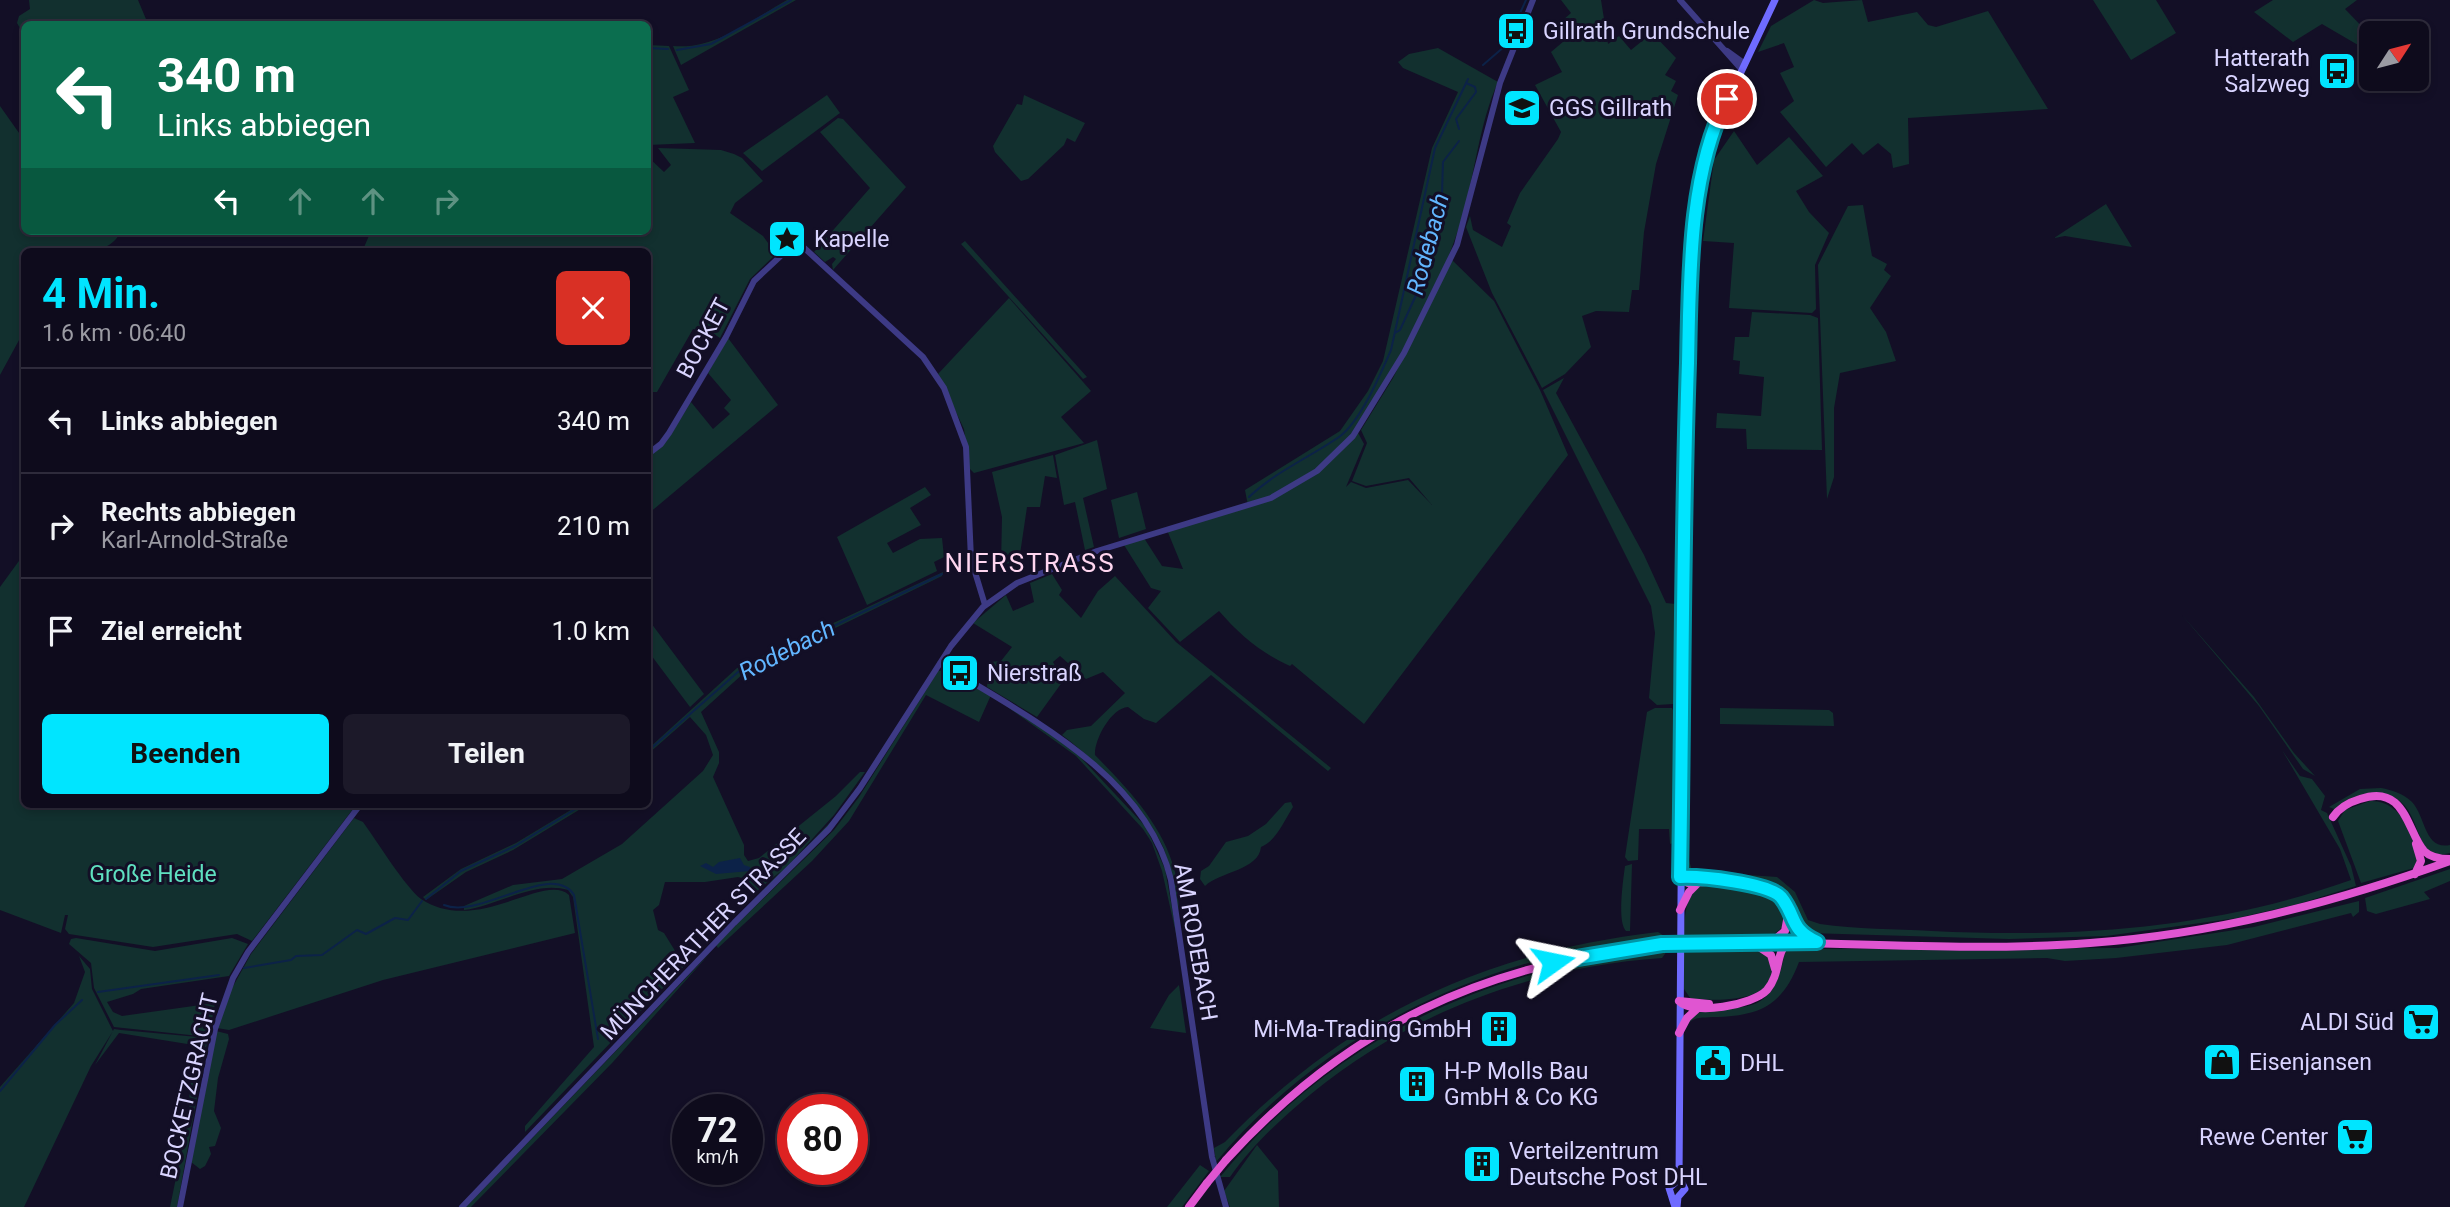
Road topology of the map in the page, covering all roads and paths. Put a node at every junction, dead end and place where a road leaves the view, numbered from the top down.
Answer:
1 (1533, 0) edge
2 (1680, 0) edge
3 (1776, 0) edge
4 (1743, 67) junction
5 (651, 452) edge
6 (985, 605) junction
7 (940, 663) junction
8 (358, 808) edge
9 (2333, 817) dead end
10 (2407, 818) junction
11 (2450, 860) edge
12 (2415, 874) junction
13 (1680, 877) junction
14 (1712, 881) junction
15 (1698, 883) junction
16 (1787, 909) junction
17 (1680, 910) junction
18 (1772, 941) junction
19 (1750, 942) junction
20 (1789, 942) junction
21 (1817, 942) junction
22 (1774, 979) junction
23 (1679, 1001) junction
24 (1718, 1005) junction
25 (1698, 1008) junction
26 (1679, 1033) junction
27 (1677, 1181) junction
28 (1676, 1196) junction
29 (180, 1207) edge
30 (461, 1207) edge
31 (1189, 1207) edge
32 (1226, 1207) edge
33 (1676, 1207) edge

1 - 6 street
2 - 4 street
3 - 4 main road
4 - 13 main road
5 - 6 street, BOCKET
6 - 7 street
7 - 30 street, MÜNCHERATHER STRASSE
7 - 32 street, AM RODEBACH
8 - 29 street, BOCKETZGRACHT
9 - 10 highway
10 - 11 highway
10 - 12 highway
11 - 12 highway
12 - 21 highway
13 - 14 highway
13 - 15 highway
13 - 17 main road
14 - 15 highway
14 - 16 highway
15 - 17 highway
16 - 18 highway
16 - 21 highway
17 - 23 main road
18 - 19 highway
18 - 20 highway
19 - 22 highway
19 - 31 highway, bridge
20 - 21 highway
20 - 22 highway
22 - 24 highway
23 - 24 highway
23 - 25 highway
23 - 26 main road
24 - 25 highway
25 - 26 highway
26 - 27 main road
27 - 28 main road
27 - 28 main road
28 - 33 main road

